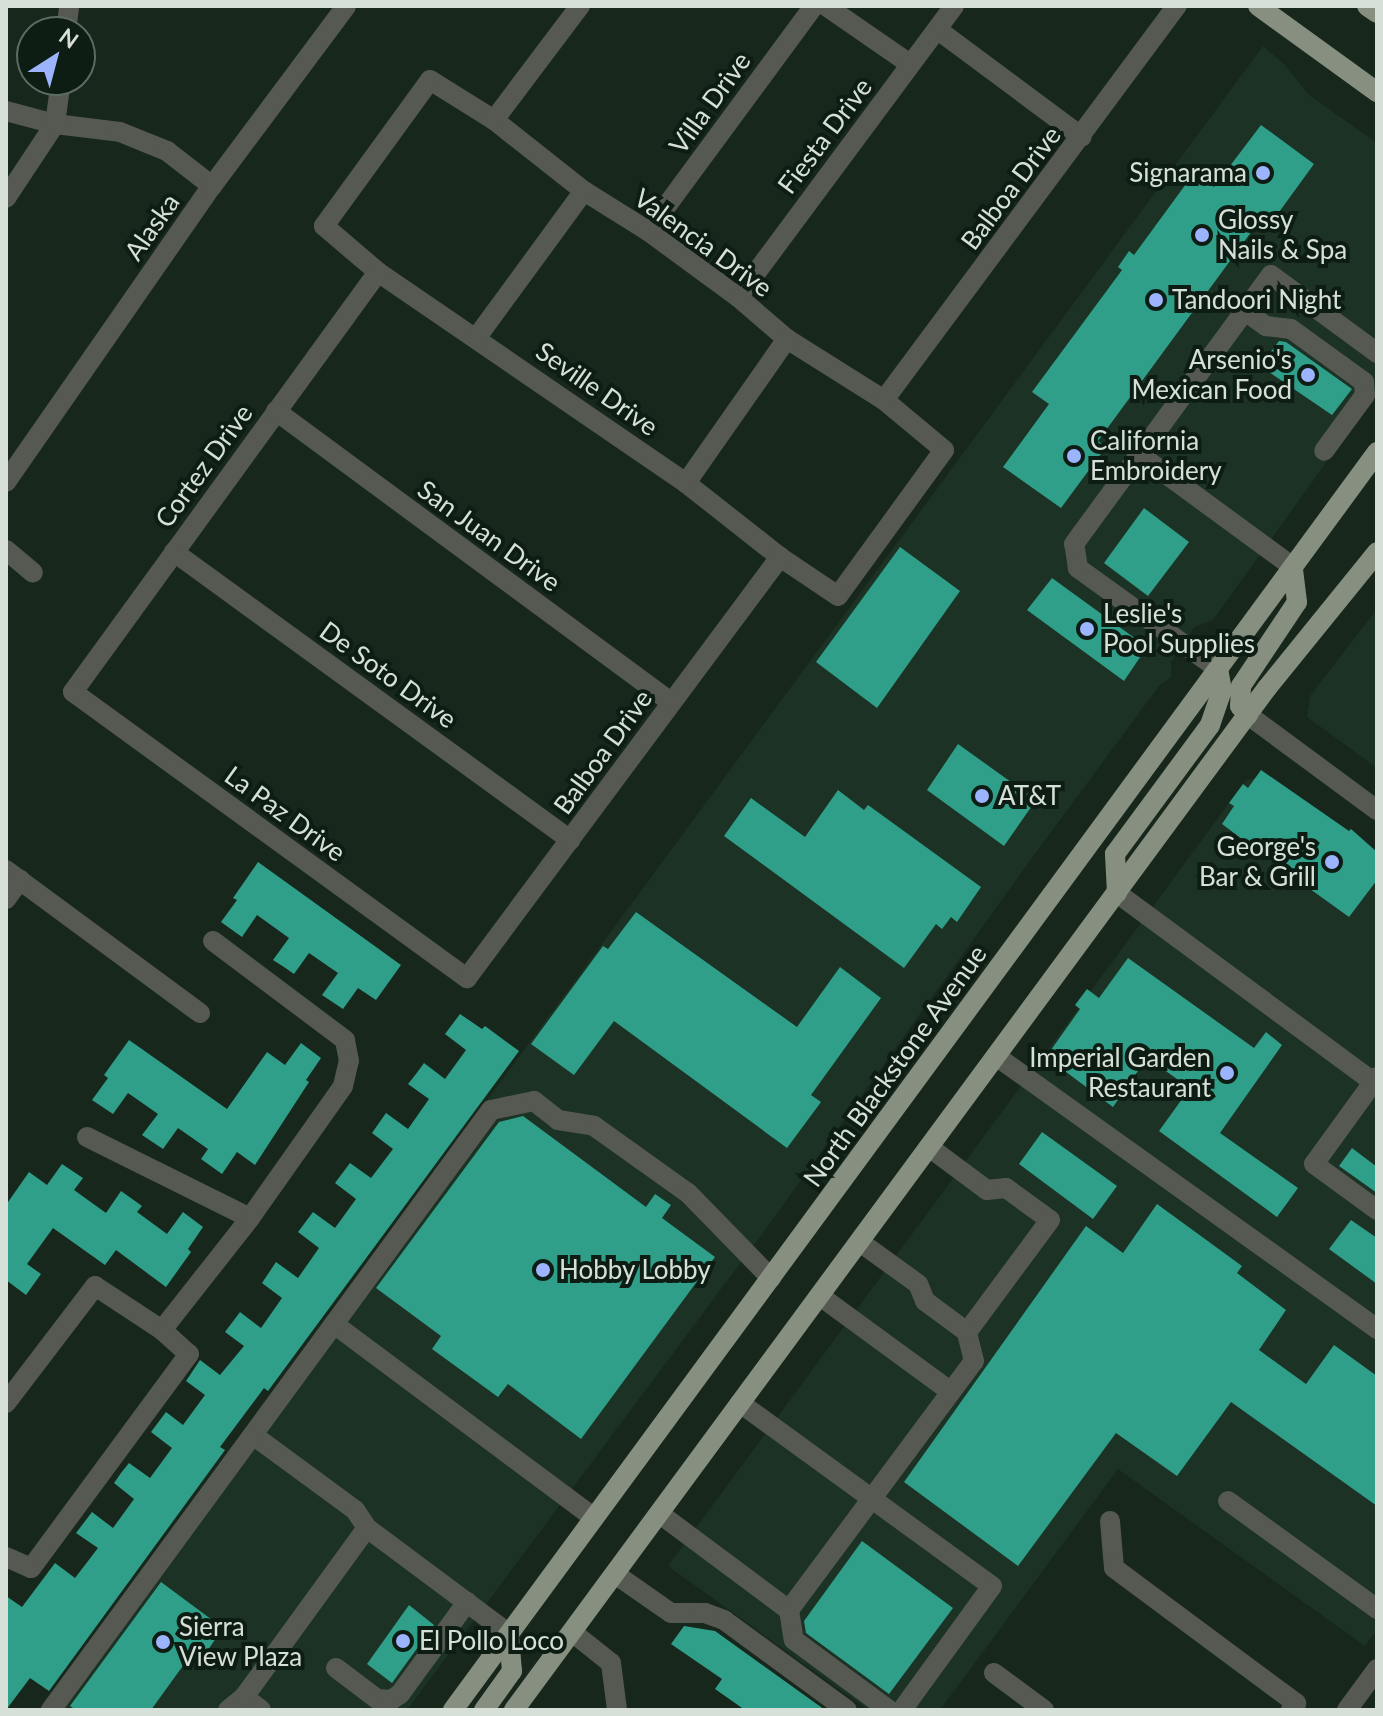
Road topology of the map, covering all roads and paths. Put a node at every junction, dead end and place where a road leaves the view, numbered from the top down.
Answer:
1 (346, 6) edge
2 (580, 6) edge
3 (814, 6) edge
4 (826, 6) edge
5 (954, 6) edge
6 (1177, 6) edge
7 (1258, 6) edge
8 (1367, 6) edge
9 (1377, 13) edge
10 (938, 30) junction
11 (910, 64) junction
12 (1377, 92) edge
13 (59, 96) edge
14 (6, 111) edge
15 (494, 120) junction
16 (55, 124) junction
17 (1082, 137) junction
18 (212, 186) junction
19 (584, 191) junction
20 (6, 198) edge
21 (324, 226) joint
22 (648, 231) junction
23 (378, 272) junction
24 (738, 297) junction
25 (1245, 311) junction
26 (477, 337) junction
27 (787, 339) junction
28 (1377, 353) edge
29 (884, 400) junction
30 (276, 411) junction
31 (1324, 451) dead end
32 (1377, 452) edge
33 (1140, 455) junction
34 (6, 482) edge
35 (686, 483) junction
36 (6, 550) edge
37 (174, 552) junction
38 (1377, 552) edge
39 (780, 557) junction
40 (1293, 567) junction
41 (33, 573) dead end
42 (838, 596) joint
43 (1218, 669) junction
44 (73, 692) joint
45 (671, 702) junction
46 (1248, 715) junction
47 (1377, 810) edge
48 (571, 840) junction
49 (13, 875) edge
50 (1117, 893) junction
51 (6, 899) edge
52 (213, 941) dead end
53 (467, 978) joint
54 (200, 1013) dead end
55 (996, 1056) junction
56 (1375, 1079) edge
57 (87, 1137) dead end
58 (929, 1147) junction
59 (1377, 1210) edge
60 (250, 1218) junction
61 (860, 1242) junction
62 (771, 1278) junction
63 (820, 1296) junction
64 (334, 1324) junction
65 (1377, 1329) edge
66 (162, 1330) junction
67 (967, 1332) junction
68 (951, 1392) junction
69 (6, 1403) edge
70 (740, 1403) junction
71 (253, 1435) junction
72 (871, 1499) junction
73 (1228, 1501) dead end
74 (660, 1514) junction
75 (594, 1518) junction
76 (1110, 1521) dead end
77 (367, 1528) junction
78 (6, 1557) edge
79 (615, 1574) junction
80 (467, 1602) junction
81 (1377, 1609) edge
82 (789, 1610) junction
83 (572, 1632) junction
84 (509, 1634) junction
85 (336, 1668) dead end
86 (1377, 1669) edge
87 (994, 1673) dead end
88 (1020, 1703) edge
89 (236, 1704) edge
90 (51, 1710) edge
91 (261, 1710) edge
92 (453, 1710) edge
93 (484, 1710) edge
94 (514, 1710) edge
95 (617, 1710) edge
96 (847, 1710) edge
97 (889, 1710) edge
98 (902, 1710) edge
99 (1044, 1710) edge
100 (1291, 1710) edge
101 (1347, 1710) edge

1 - 18 street, Alaska
2 - 15 street
3 - 22 street, Villa Drive
4 - 11 street
5 - 10 street, Fiesta Drive
6 - 17 street, Balboa Drive
7 - 12 main road
8 - 9 main road
10 - 11 street, Fiesta Drive
10 - 17 street
11 - 24 street, Fiesta Drive
13 - 16 street
14 - 16 street
15 - 19 street, Valencia Drive
15 - 21 street, Valencia Drive
16 - 18 street
16 - 20 street
17 - 29 street, Balboa Drive
18 - 34 street, Alaska
19 - 22 street, Valencia Drive
19 - 26 street
21 - 23 street, Seville Drive
22 - 24 street, Valencia Drive
23 - 26 street, Seville Drive
23 - 30 street, Cortez Drive
24 - 27 street, Valencia Drive
25 - 28 street
25 - 31 street
25 - 33 street
26 - 35 street, Seville Drive
27 - 29 street, Valencia Drive
27 - 35 street
29 - 42 street, Valencia Drive
30 - 37 street, Cortez Drive
30 - 45 street, San Juan Drive
32 - 40 main road, North Blackstone Avenue
33 - 40 street
33 - 43 street
35 - 39 street, Seville Drive
36 - 41 street
37 - 44 street, Cortez Drive
37 - 48 street, De Soto Drive
38 - 46 main road
39 - 42 street, Seville Drive
39 - 45 street, Balboa Drive
40 - 43 main road, North Blackstone Avenue
40 - 46 main road
43 - 50 main road
43 - 62 main road, North Blackstone Avenue
44 - 53 street, La Paz Drive
45 - 48 street, Balboa Drive
46 - 47 street
46 - 50 main road
48 - 53 street, Balboa Drive
49 - 51 street
49 - 54 street
50 - 55 main road
50 - 56 street
52 - 60 street
55 - 58 main road
55 - 65 street
56 - 59 street
57 - 60 street
58 - 61 main road
58 - 67 street
60 - 66 street
61 - 63 main road
61 - 67 street
62 - 64 street
62 - 75 main road, North Blackstone Avenue
63 - 68 street
63 - 70 main road
64 - 71 street
64 - 75 street
66 - 69 street
66 - 78 street
67 - 68 street
68 - 72 street
70 - 72 street
70 - 74 main road
71 - 77 street
71 - 90 street
72 - 82 street
72 - 98 street
73 - 81 street
74 - 79 main road
74 - 82 street
75 - 84 main road, North Blackstone Avenue
76 - 100 street
77 - 80 street
77 - 89 street
79 - 83 main road
79 - 96 street
80 - 84 street
80 - 85 street
82 - 97 street
83 - 94 main road
83 - 95 street
84 - 92 main road, North Blackstone Avenue
84 - 93 main road
86 - 101 street
87 - 88 street
88 - 99 street
89 - 91 street

